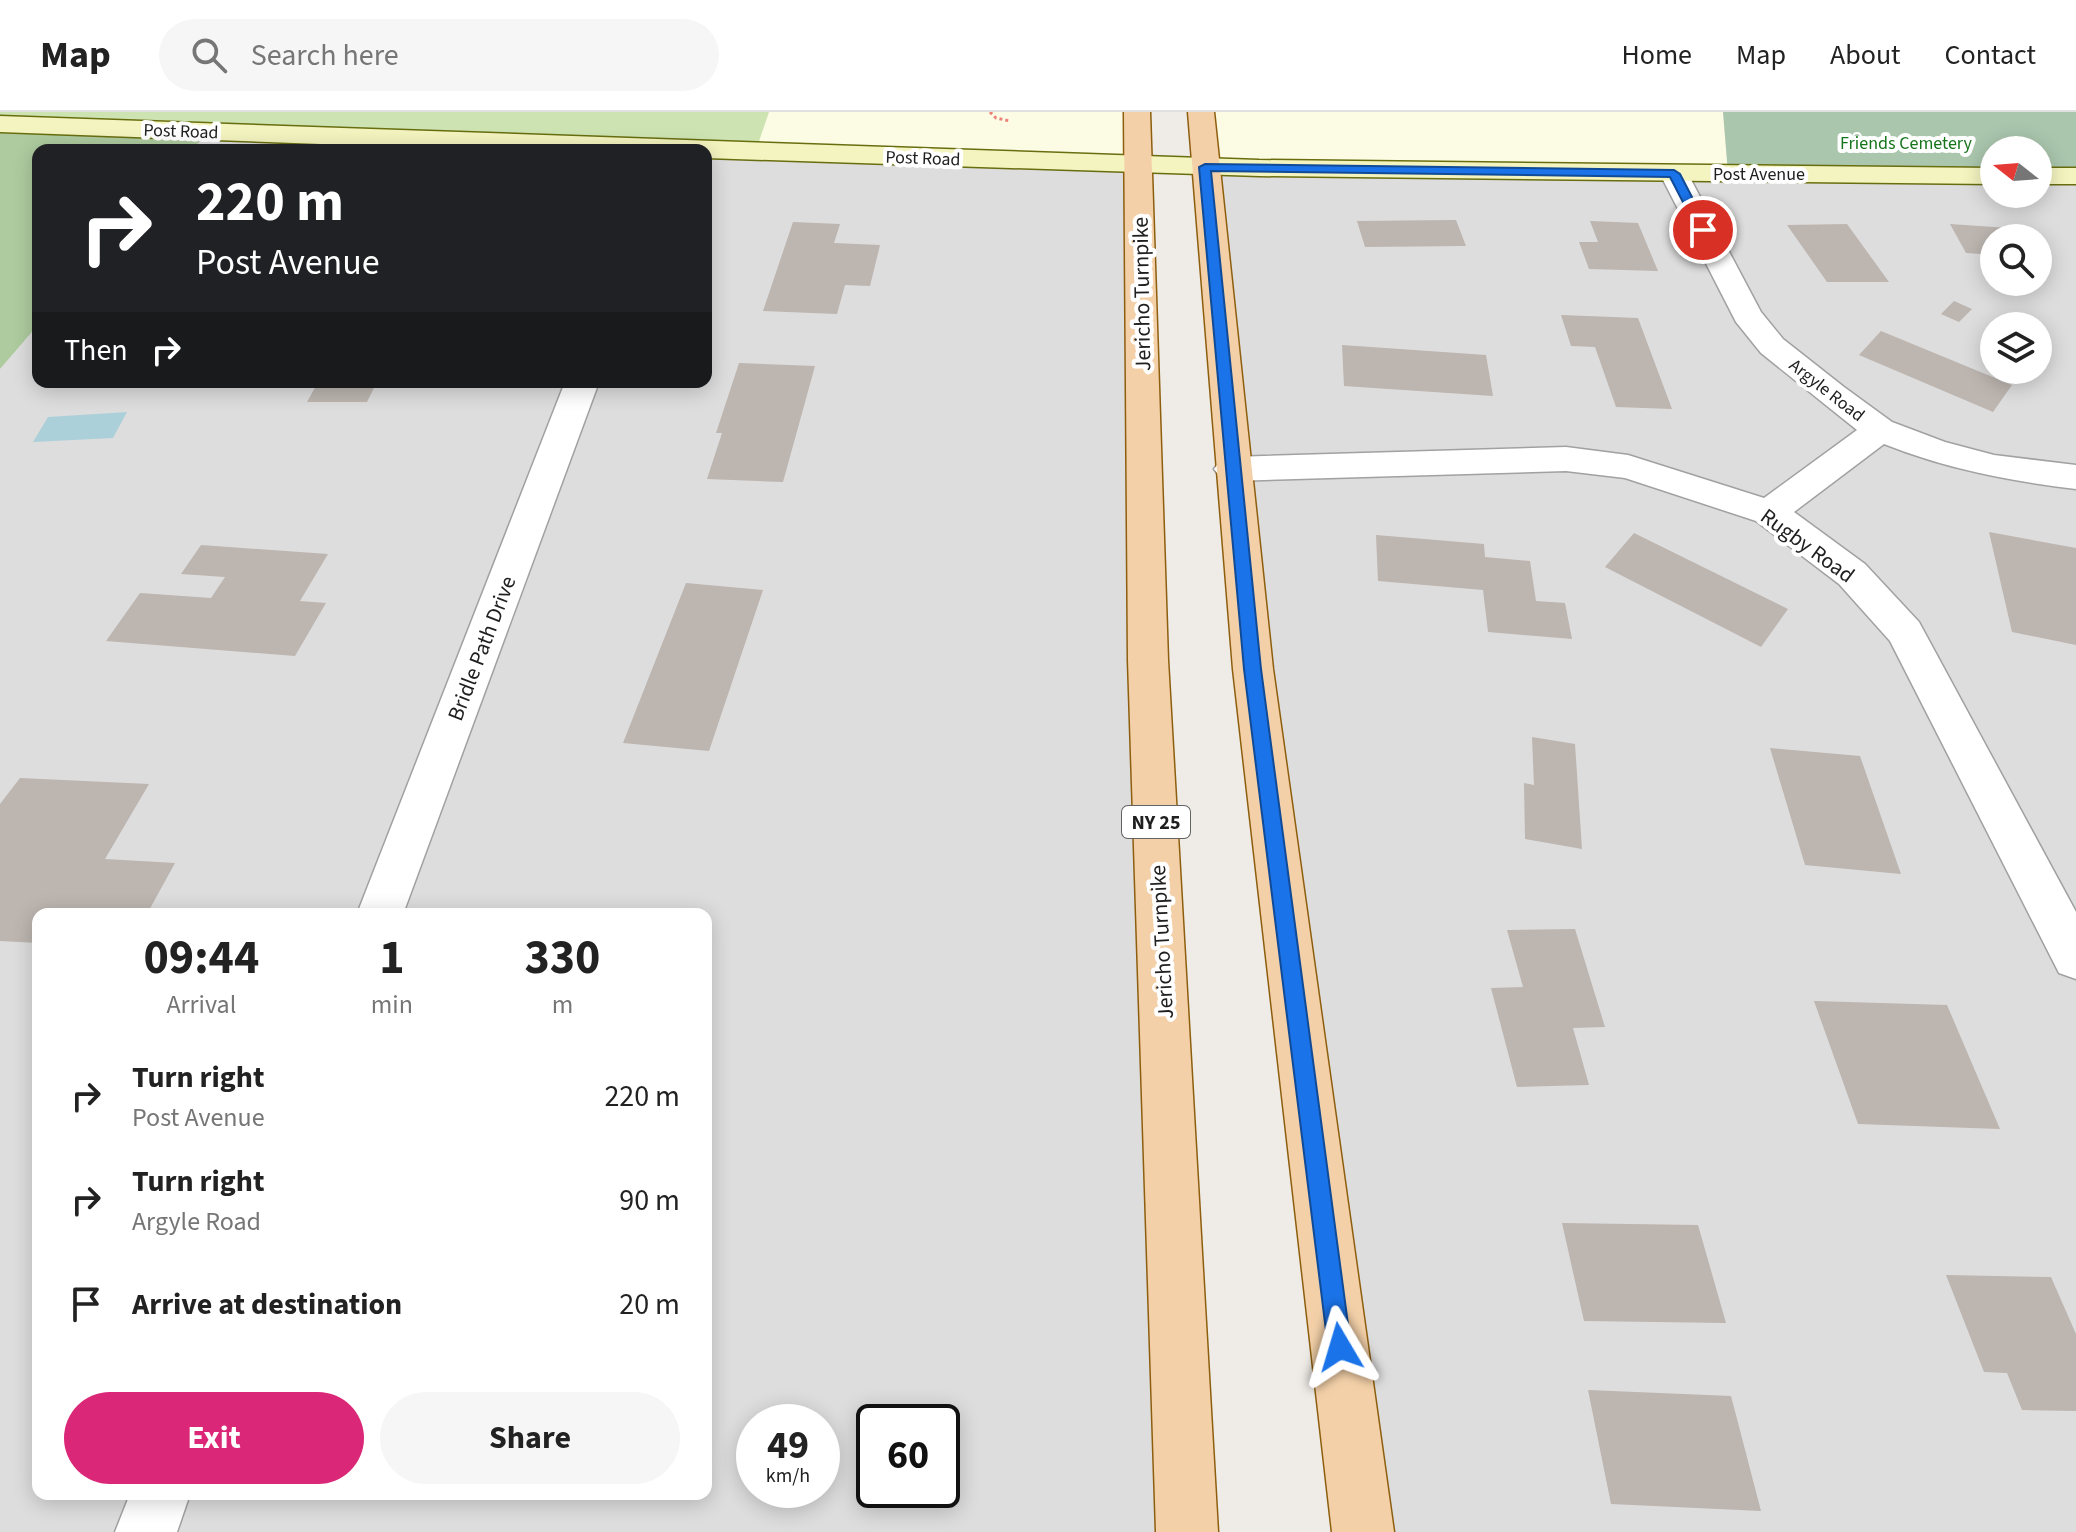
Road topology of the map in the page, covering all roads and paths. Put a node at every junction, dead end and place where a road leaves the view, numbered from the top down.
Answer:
1 (1137, 112) edge
2 (1201, 112) edge
3 (0, 124) edge
4 (544, 144) edge
5 (712, 150) edge
6 (1139, 164) junction
7 (1205, 167) junction
8 (1674, 174) junction
9 (1980, 176) edge
10 (2052, 176) edge
11 (2076, 176) edge
12 (580, 388) edge
13 (1880, 430) junction
14 (1232, 469) junction
15 (2076, 477) edge
16 (1769, 512) junction
17 (382, 908) edge
18 (2076, 958) edge
19 (158, 1500) edge
20 (146, 1532) edge
21 (1187, 1532) edge
22 (1363, 1532) edge

1 - 6 main road, Jericho Turnpike / NY 25
2 - 7 main road
3 - 4 main road, Post Road
5 - 6 main road, Post Road
6 - 7 main road, Post Avenue
6 - 21 main road, Jericho Turnpike / NY 25
7 - 8 main road, Post Avenue
7 - 14 main road
8 - 9 main road, Post Avenue
8 - 13 street, Argyle Road
10 - 11 main road
12 - 17 street, Bridle Path Drive
13 - 15 street, Argyle Road
13 - 16 street
14 - 16 street, Rugby Road
14 - 22 main road
16 - 18 street, Rugby Road
19 - 20 street

